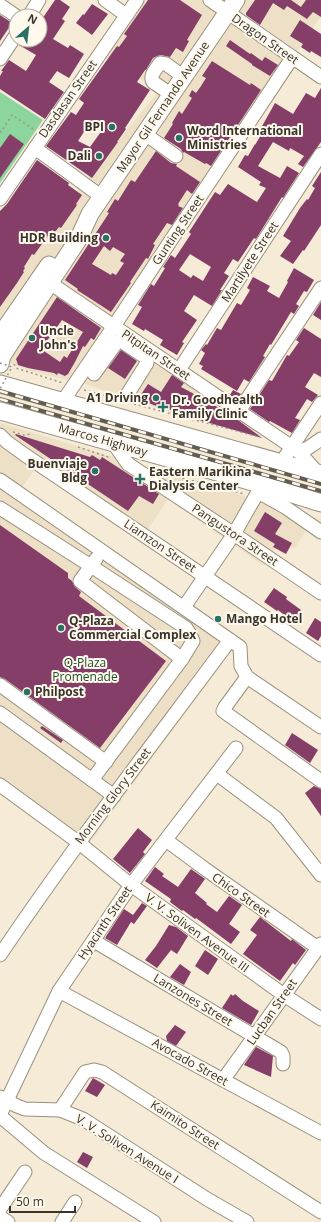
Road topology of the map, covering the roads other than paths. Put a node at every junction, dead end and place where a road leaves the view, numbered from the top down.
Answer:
1 (105, 0) edge
2 (137, 0) edge
3 (210, 0) edge
4 (232, 6) edge
5 (126, 15) junction
6 (8, 47) edge
7 (292, 58) junction
8 (0, 59) edge
9 (184, 77) junction
10 (321, 77) edge
11 (172, 95) junction
12 (145, 134) junction
13 (35, 148) junction
14 (321, 154) edge
15 (176, 156) dead end
16 (102, 197) junction
17 (0, 199) edge
18 (90, 214) junction
19 (50, 283) junction
20 (321, 288) edge
21 (114, 326) junction
22 (0, 336) edge
23 (5, 364) edge
24 (179, 370) junction
25 (94, 374) dead end
26 (0, 384) edge
27 (126, 399) road end
28 (63, 401) junction
29 (321, 403) edge
30 (0, 411) edge
31 (239, 411) junction
32 (0, 435) edge
33 (321, 439) edge
34 (114, 444) junction
35 (295, 449) junction
36 (280, 463) junction
37 (320, 475) edge
38 (0, 480) edge
39 (258, 491) junction
40 (321, 497) edge
41 (321, 503) edge
42 (0, 508) edge
43 (321, 532) edge
44 (234, 534) junction
45 (84, 538) junction
46 (102, 551) junction
47 (72, 554) junction
48 (91, 566) junction
49 (205, 576) junction
50 (321, 593) edge
51 (184, 607) junction
52 (230, 640) junction
53 (321, 655) edge
54 (182, 660) junction
55 (247, 677) junction
56 (1, 687) edge
57 (0, 713) edge
58 (321, 727) edge
59 (236, 748) dead end
60 (106, 762) junction
61 (217, 774) junction
62 (92, 780) junction
63 (321, 781) edge
64 (0, 785) edge
65 (114, 796) junction
66 (166, 840) junction
67 (78, 842) junction
68 (321, 875) edge
69 (131, 885) junction
70 (94, 941) junction
71 (319, 946) edge
72 (0, 955) edge
73 (59, 991) junction
74 (284, 995) junction
75 (321, 1019) edge
76 (255, 1037) junction
77 (283, 1064) dead end
78 (223, 1080) junction
79 (3, 1099) edge
80 (60, 1110) junction
81 (0, 1115) edge
82 (321, 1133) edge
83 (25, 1172) dead end
84 (75, 1202) dead end
85 (0, 1209) edge
86 (321, 1212) edge
87 (0, 1217) edge
88 (8, 1222) edge
89 (62, 1222) edge
90 (154, 1222) edge
91 (247, 1222) edge

1 - 5 street
2 - 5 street, Dasdasan Street
3 - 4 street, Dragon Street
4 - 7 street, Dragon Street
4 - 9 main road, Mayor Gil Fernando Avenue
5 - 13 street, Dasdasan Street
6 - 8 street
7 - 10 street, Dragon Street
7 - 21 street, Gunting Street
9 - 11 main road, Mayor Gil Fernando Avenue
9 - 11 street
11 - 12 main road, Mayor Gil Fernando Avenue
12 - 15 street
12 - 16 main road, Mayor Gil Fernando Avenue
13 - 16 street
13 - 17 street, Dasdasan Street
14 - 24 street, Martilyete Street
16 - 18 main road, Mayor Gil Fernando Avenue
18 - 19 main road, Mayor Gil Fernando Avenue
18 - 22 main road, Mayor Gil Fernando Avenue
19 - 21 street, Pitpitan Street
19 - 23 main road, Mayor Gil Fernando Avenue
20 - 31 street
21 - 24 street, Pitpitan Street
21 - 28 street, Gunting Street
24 - 31 street, Pitpitan Street
25 - 27 street
26 - 28 main road
28 - 36 main road
29 - 35 street
30 - 34 main road, Marcos Highway
31 - 35 street, Pitpitan Street
32 - 49 street, Liamzon Street
33 - 35 street
34 - 39 main road, Marcos Highway
34 - 44 street, Pangustora Street
35 - 36 street
35 - 37 street, Pitpitan Street
36 - 37 main road
38 - 45 street
39 - 40 main road
39 - 41 main road, Marcos Highway
39 - 43 street
39 - 44 street
42 - 47 street
44 - 49 street
44 - 50 street, Pangustora Street
45 - 46 street
45 - 47 street
46 - 48 street
46 - 51 street
47 - 48 street
48 - 54 street
48 - 54 street
49 - 51 street
49 - 53 street, Liamzon Street
51 - 52 street
52 - 55 street
52 - 65 street, Morning Glory Street
54 - 60 street
55 - 58 street
55 - 63 street
56 - 60 street
57 - 62 street
59 - 61 street, Hyacinth Street
60 - 62 street
61 - 66 street, Hyacinth Street
61 - 68 street
62 - 65 street
64 - 67 street, V. V. Soliven Avenue III
65 - 67 street, Morning Glory Street
66 - 69 street, Hyacinth Street
66 - 71 street, Chico Street
67 - 69 street, V. V. Soliven Avenue III
67 - 72 street, Morning Glory Street
69 - 70 street, Hyacinth Street
69 - 74 street, V. V. Soliven Avenue III
70 - 73 street, Hyacinth Street
70 - 76 street, Lanzones Street
71 - 74 street, Lucban Street
73 - 78 street, Avocado Street
73 - 79 street, Hyacinth Street
74 - 75 street, V. V. Soliven Avenue III
74 - 76 street, Lucban Street
76 - 77 street, Lanzones Street
76 - 78 street, Lucban Street
78 - 82 street, Avocado Street
79 - 80 street, V. V. Soliven Avenue I
79 - 81 street, Hyacinth Street
80 - 86 street, Kaimito Street
80 - 91 street, V. V. Soliven Avenue I
81 - 90 street
83 - 85 street
84 - 89 street
87 - 88 street

